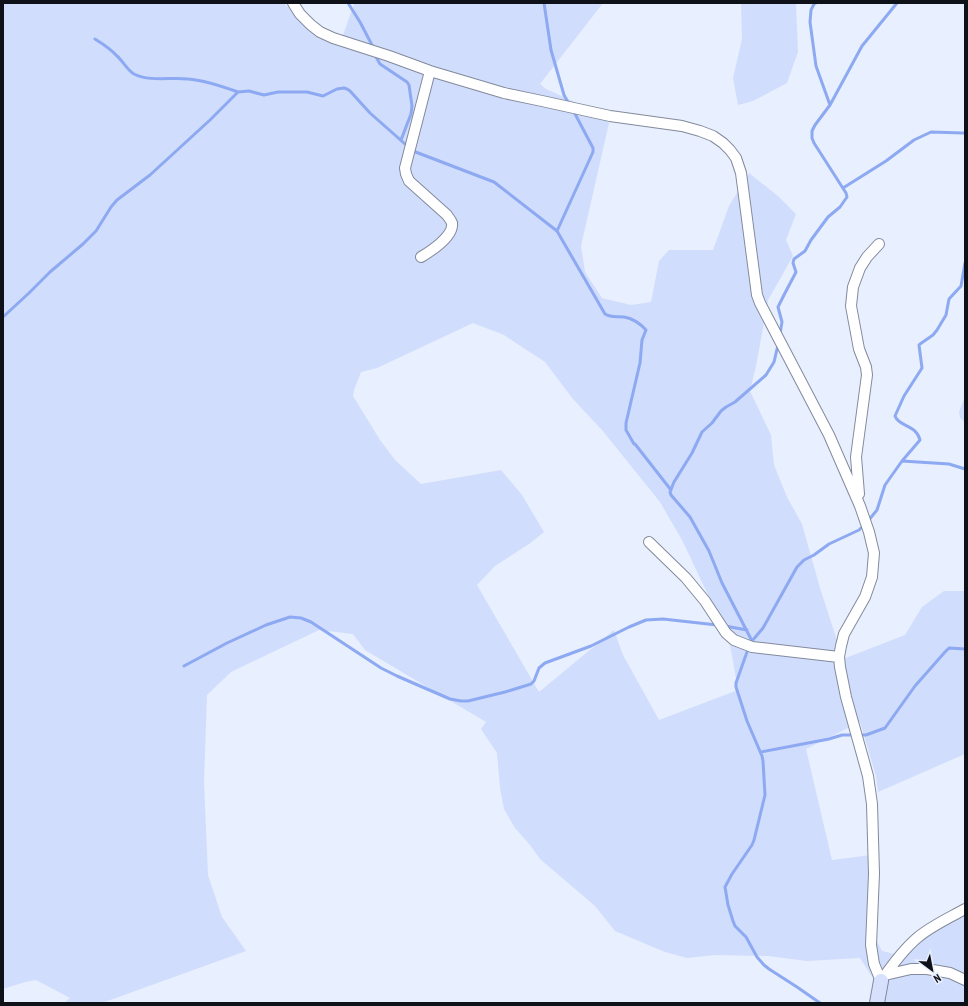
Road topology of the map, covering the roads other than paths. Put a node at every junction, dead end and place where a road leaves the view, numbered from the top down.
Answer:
1 (293, 3) edge
2 (430, 71) junction
3 (879, 244) dead end
4 (421, 257) dead end
5 (860, 506) junction
6 (649, 542) dead end
7 (839, 657) junction
8 (965, 909) edge
9 (883, 978) junction
10 (965, 980) edge
11 (876, 1003) edge

1 - 2 street
2 - 4 street
2 - 5 street
3 - 5 street
5 - 7 street
6 - 7 street
7 - 9 street
8 - 9 street
9 - 10 street
9 - 11 street

